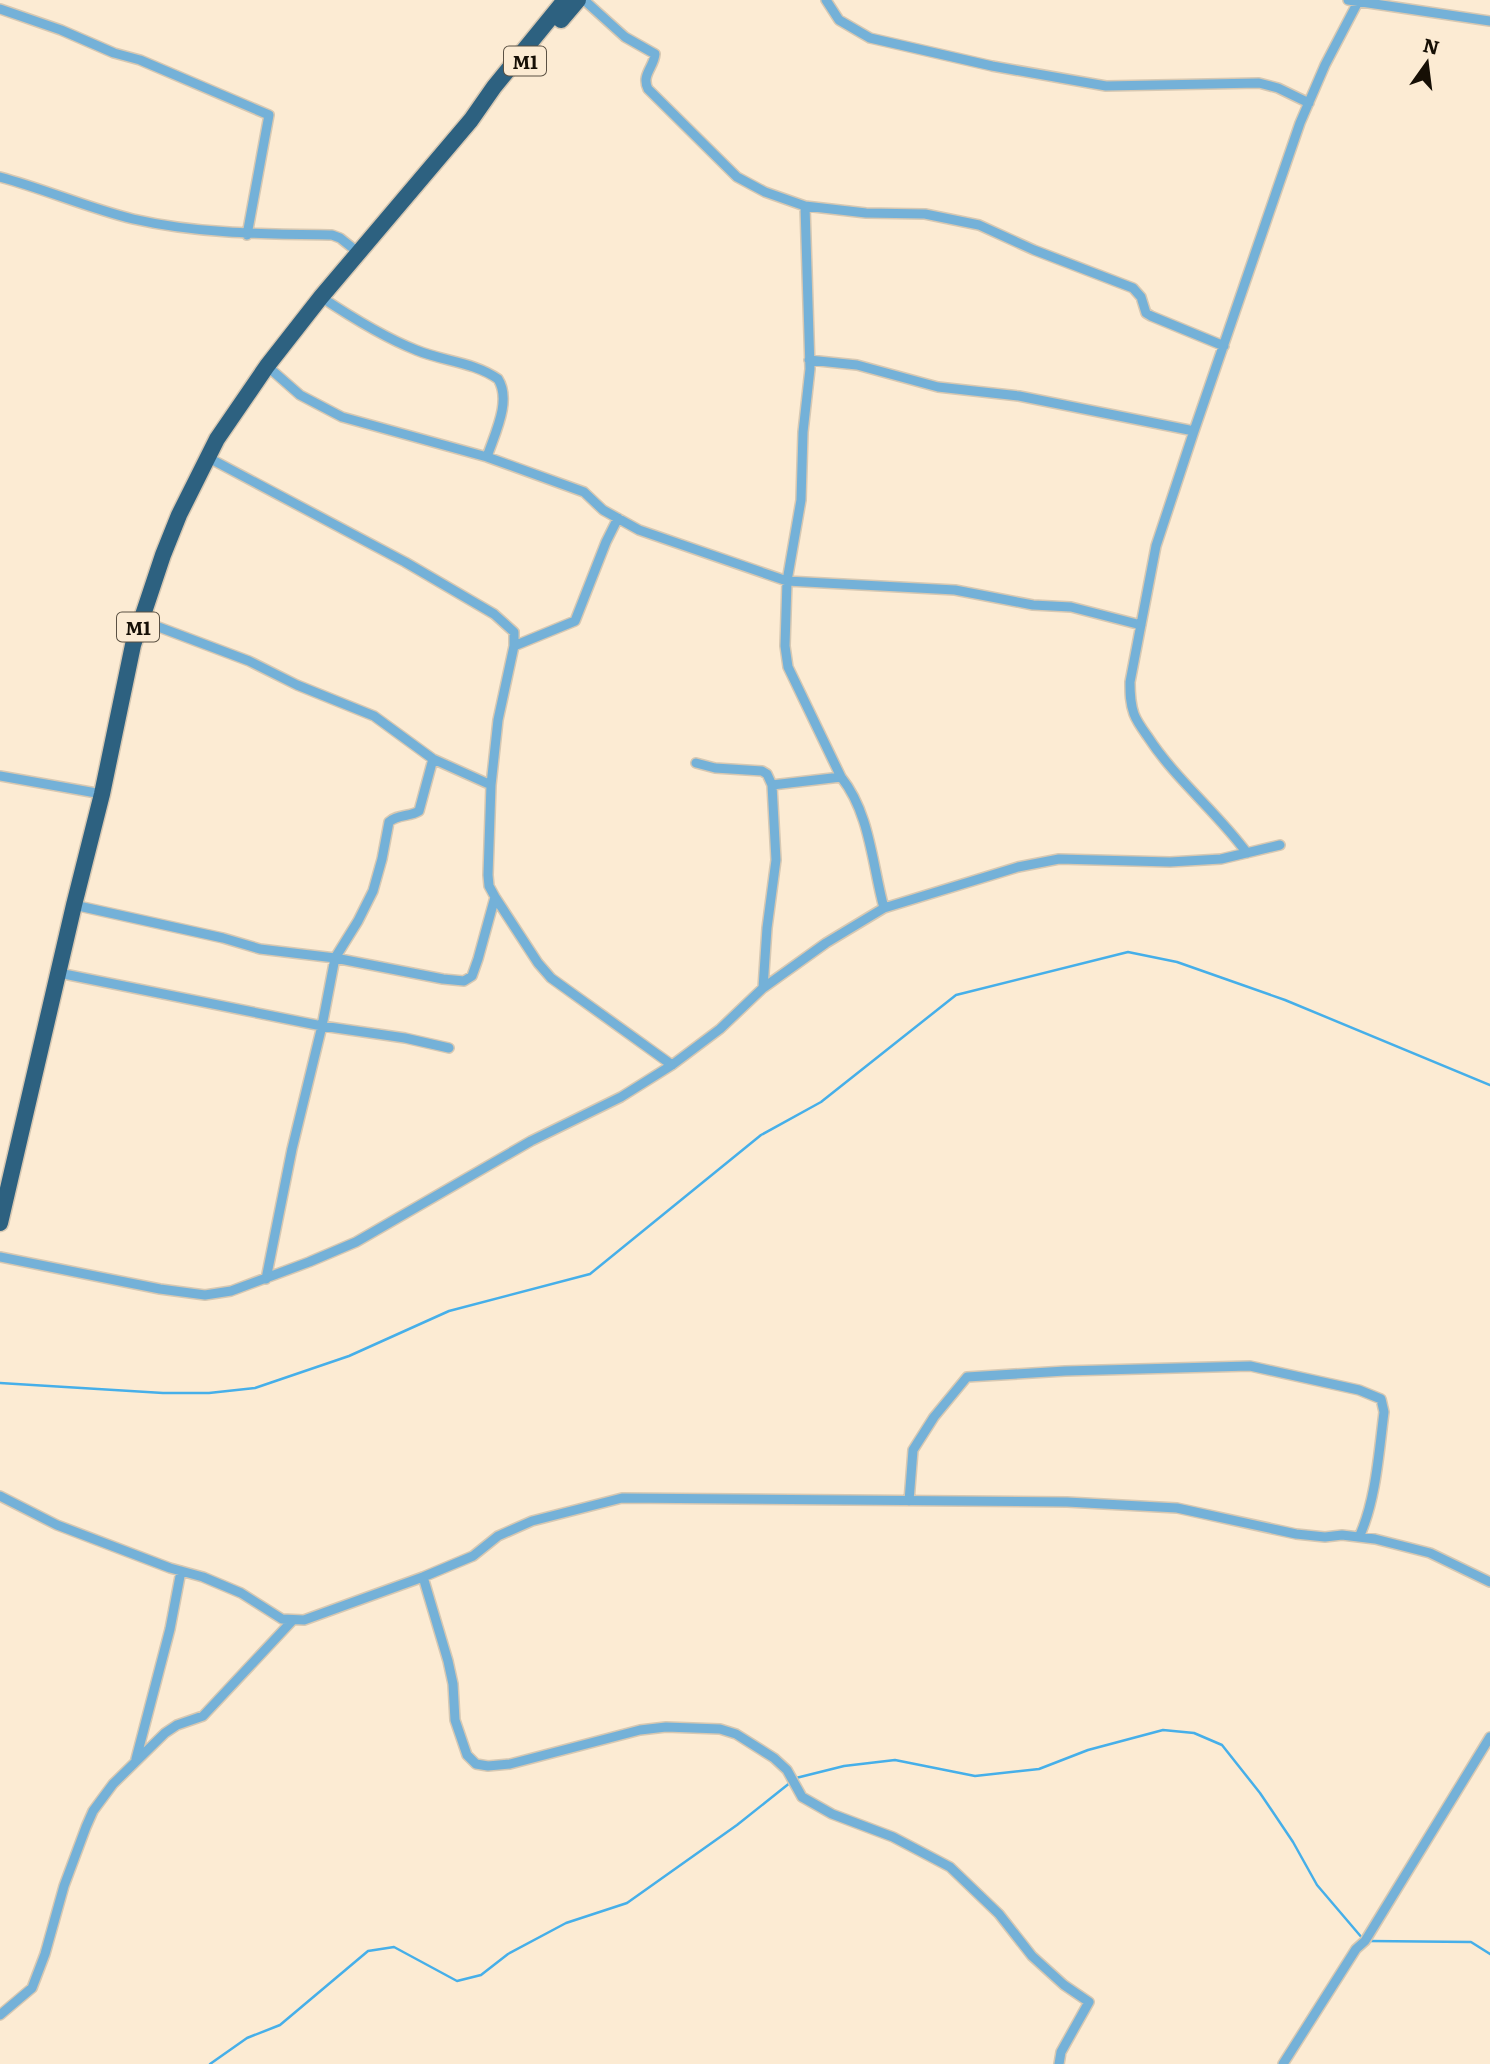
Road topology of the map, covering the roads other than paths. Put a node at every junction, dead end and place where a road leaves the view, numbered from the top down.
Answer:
1 (568, 0) edge
2 (584, 0) edge
3 (826, 0) edge
4 (1355, 1) edge
5 (0, 9) edge
6 (1490, 21) edge
7 (1309, 103) junction
8 (0, 177) edge
9 (805, 206) junction
10 (247, 234) junction
11 (359, 253) junction
12 (321, 297) junction
13 (1224, 346) junction
14 (809, 360) junction
15 (267, 366) junction
16 (1194, 431) junction
17 (206, 457) junction
18 (487, 457) junction
19 (618, 518) junction
20 (787, 582) junction
21 (140, 620) junction
22 (1141, 625) junction
23 (514, 646) junction
24 (433, 759) junction
25 (696, 763) dead end
26 (0, 776) edge
27 (841, 777) junction
28 (491, 785) junction
29 (772, 785) junction
30 (102, 794) junction
31 (1280, 845) dead end
32 (1247, 853) junction
33 (495, 897) junction
34 (74, 905) junction
35 (884, 908) junction
36 (335, 958) junction
37 (59, 973) junction
38 (763, 988) junction
39 (322, 1026) junction
40 (449, 1048) dead end
41 (672, 1066) junction
42 (0, 1223) edge
43 (0, 1256) edge
44 (266, 1279) junction
45 (0, 1496) edge
46 (909, 1501) junction
47 (1359, 1537) junction
48 (181, 1571) junction
49 (423, 1577) junction
50 (1490, 1582) edge
51 (292, 1621) junction
52 (1490, 1737) edge
53 (136, 1759) junction
54 (0, 2015) edge
55 (1059, 2064) edge
56 (1283, 2064) edge

1 - 11 highway, M1
2 - 9 street
3 - 7 street
4 - 6 street
4 - 7 street
5 - 10 street
7 - 13 street
8 - 10 street
9 - 13 street
9 - 14 street
10 - 11 street
11 - 12 highway, M1
12 - 15 highway, M1
12 - 18 street
13 - 16 street
14 - 16 street
14 - 20 street
15 - 17 highway, M1
15 - 18 street
16 - 22 street
17 - 21 highway, M1
17 - 23 street
18 - 19 street
19 - 20 street
19 - 23 street
20 - 22 street
20 - 27 street
21 - 24 street
21 - 30 highway, M1
22 - 32 street
23 - 28 street
24 - 28 street
24 - 36 street
25 - 29 street
26 - 30 street
27 - 29 street
27 - 35 street
28 - 33 street
29 - 38 street
30 - 34 highway, M1
31 - 32 street
32 - 35 street
33 - 36 street
33 - 41 street
34 - 36 street
34 - 37 highway, M1
35 - 38 street
36 - 39 street
37 - 39 street
37 - 42 highway, M1
38 - 41 street
39 - 40 street
39 - 44 street
41 - 44 street
43 - 44 street
45 - 48 street
46 - 47 street
46 - 47 street
46 - 49 street
47 - 50 street
48 - 51 street
48 - 53 street
49 - 51 street
49 - 55 street
51 - 53 street
52 - 56 street
53 - 54 street

